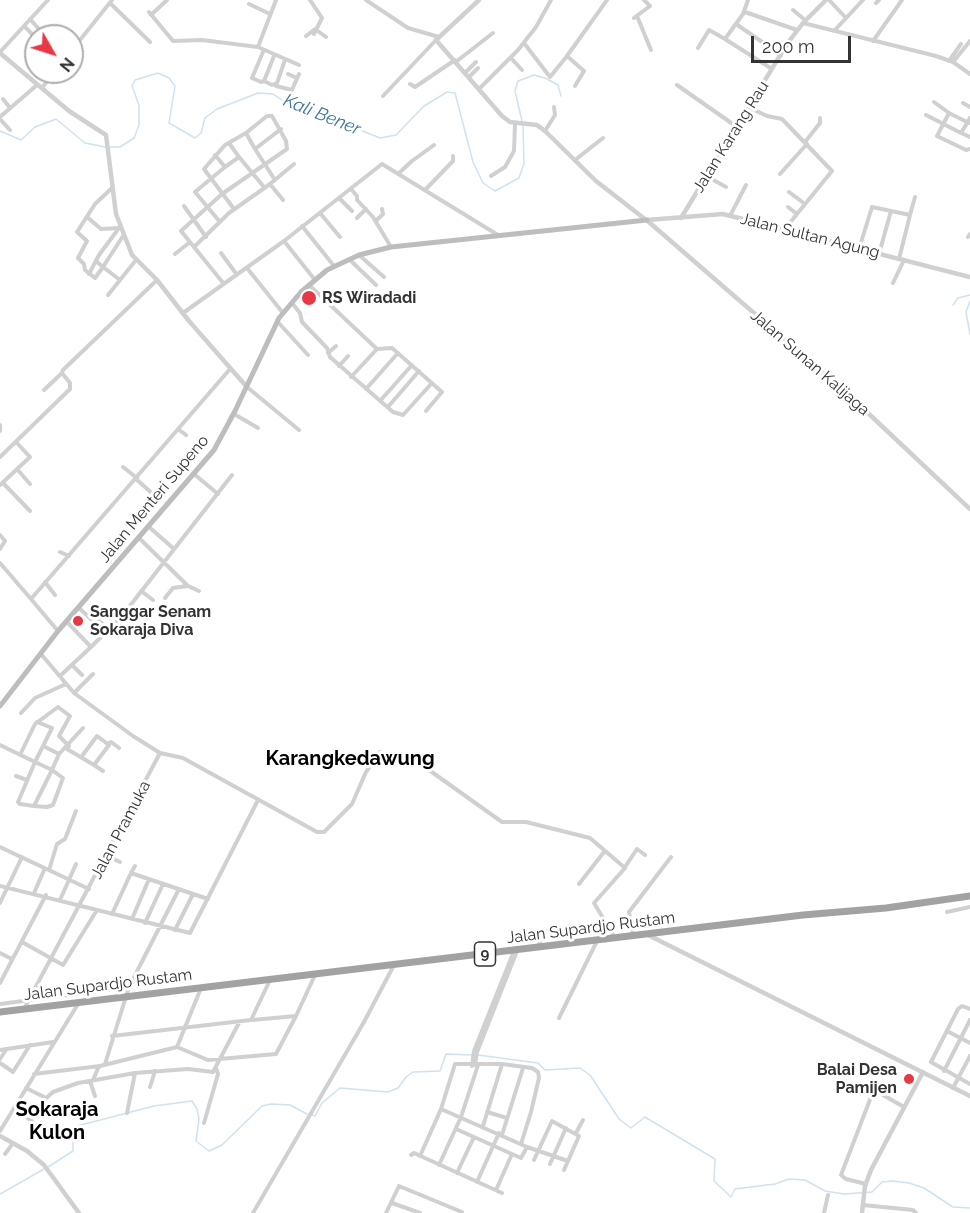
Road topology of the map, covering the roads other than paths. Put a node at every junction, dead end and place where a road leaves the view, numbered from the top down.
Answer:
1 (48, 0) edge
2 (167, 0) edge
3 (276, 0) edge
4 (310, 0) edge
5 (366, 0) edge
6 (379, 0) edge
7 (478, 0) edge
8 (551, 0) edge
9 (607, 0) edge
10 (644, 0) edge
11 (748, 0) edge
12 (827, 0) edge
13 (863, 0) edge
14 (902, 0) edge
15 (111, 1) edge
16 (249, 4) dead end
17 (374, 6) junction
18 (793, 10) dead end
19 (744, 12) junction
20 (270, 14) junction
21 (846, 18) junction
22 (30, 19) junction
23 (804, 22) junction
24 (26, 24) edge
25 (34, 24) edge
26 (736, 24) junction
27 (24, 26) edge
28 (797, 30) junction
29 (834, 31) junction
30 (316, 32) junction
31 (493, 33) dead end
32 (84, 35) edge
33 (306, 36) dead end
34 (326, 37) dead end
35 (438, 38) junction
36 (725, 39) junction
37 (873, 40) junction
38 (970, 41) edge
39 (150, 42) dead end
40 (524, 43) junction
41 (961, 44) dead end
42 (258, 47) junction
43 (698, 48) dead end
44 (1, 49) edge
45 (651, 50) dead end
46 (263, 51) junction
47 (781, 55) junction
48 (274, 56) junction
49 (567, 56) junction
50 (511, 58) junction
51 (285, 60) junction
52 (456, 61) junction
53 (476, 62) dead end
54 (951, 62) junction
55 (299, 65) dead end
56 (478, 68) dead end
57 (773, 69) junction
58 (522, 70) dead end
59 (288, 74) dead end
60 (468, 74) junction
61 (970, 74) edge
62 (264, 81) junction
63 (42, 84) edge
64 (410, 84) dead end
65 (677, 85) dead end
66 (275, 86) junction
67 (574, 86) dead end
68 (39, 87) junction
69 (480, 88) junction
70 (383, 96) dead end
71 (3, 99) dead end
72 (934, 102) dead end
73 (963, 103) dead end
74 (554, 107) dead end
75 (970, 107) edge
76 (10, 108) junction
77 (750, 108) junction
78 (949, 113) junction
79 (548, 115) dead end
80 (926, 115) dead end
81 (0, 118) edge
82 (820, 118) dead end
83 (552, 121) junction
84 (969, 121) edge
85 (515, 124) junction
86 (943, 124) junction
87 (737, 128) junction
88 (281, 129) junction
89 (10, 130) dead end
90 (546, 131) junction
91 (246, 133) junction
92 (961, 133) junction
93 (970, 137) edge
94 (603, 138) dead end
95 (229, 142) junction
96 (806, 143) junction
97 (434, 145) dead end
98 (255, 149) junction
99 (970, 149) edge
100 (215, 155) junction
101 (453, 156) dead end
102 (239, 157) junction
103 (575, 160) junction
104 (264, 163) junction
105 (294, 164) dead end
106 (225, 167) junction
107 (251, 173) junction
108 (399, 173) junction
109 (780, 174) dead end
110 (491, 176) dead end
111 (706, 176) junction
112 (210, 179) junction
113 (275, 180) junction
114 (270, 184) junction
115 (746, 185) dead end
116 (264, 187) junction
117 (726, 187) dead end
118 (112, 189) junction
119 (351, 189) junction
120 (425, 190) junction
121 (789, 192) dead end
122 (222, 194) junction
123 (915, 197) dead end
124 (339, 198) junction
125 (283, 200) dead end
126 (805, 204) junction
127 (184, 206) dead end
128 (788, 207) dead end
129 (207, 208) junction
130 (234, 209) junction
131 (366, 209) junction
132 (382, 209) dead end
133 (352, 211) dead end
134 (891, 211) junction
135 (320, 213) junction
136 (797, 214) junction
137 (910, 215) junction
138 (730, 216) junction
139 (87, 217) junction
140 (357, 218) dead end
141 (681, 218) junction
142 (194, 220) junction
143 (647, 220) junction
144 (376, 221) junction
145 (220, 222) junction
146 (177, 226) dead end
147 (303, 226) junction
148 (119, 228) junction
149 (181, 231) junction
150 (783, 231) junction
151 (498, 235) junction
152 (123, 236) junction
153 (206, 237) junction
154 (340, 237) dead end
155 (284, 241) junction
156 (190, 242) junction
157 (194, 247) junction
158 (391, 248) junction
159 (859, 249) junction
160 (221, 253) dead end
161 (175, 254) dead end
162 (879, 254) junction
163 (359, 255) junction
164 (350, 259) junction
165 (902, 259) junction
166 (136, 260) junction
167 (96, 261) junction
168 (334, 266) junction
169 (103, 267) junction
170 (247, 268) junction
171 (89, 274) junction
172 (237, 275) junction
173 (384, 277) dead end
174 (970, 277) edge
175 (120, 280) junction
176 (158, 280) junction
177 (315, 280) junction
178 (893, 283) dead end
179 (224, 284) junction
180 (309, 285) junction
181 (376, 285) dead end
182 (108, 295) dead end
183 (291, 302) junction
184 (183, 313) junction
185 (283, 313) junction
186 (277, 321) junction
187 (336, 346) dead end
188 (377, 349) junction
189 (328, 353) junction
190 (398, 353) junction
191 (308, 355) dead end
192 (348, 356) dead end
193 (412, 365) junction
194 (339, 366) junction
195 (230, 369) junction
196 (419, 371) junction
197 (62, 373) junction
198 (351, 377) junction
199 (432, 383) junction
200 (246, 386) junction
201 (44, 390) dead end
202 (366, 390) junction
203 (380, 401) junction
204 (388, 407) junction
205 (426, 411) dead end
206 (234, 414) junction
207 (0, 424) edge
208 (178, 429) junction
209 (258, 429) dead end
210 (299, 430) dead end
211 (0, 431) edge
212 (186, 435) dead end
213 (16, 442) junction
214 (0, 457) edge
215 (123, 467) dead end
216 (17, 469) junction
217 (194, 474) junction
218 (232, 475) dead end
219 (136, 479) junction
220 (2, 484) edge
221 (30, 484) dead end
222 (218, 494) junction
223 (154, 495) dead end
224 (970, 509) edge
225 (30, 511) dead end
226 (149, 527) junction
227 (0, 535) edge
228 (140, 538) junction
229 (0, 549) edge
230 (174, 549) junction
231 (60, 552) dead end
232 (69, 555) junction
233 (164, 559) junction
234 (0, 563) edge
235 (5, 568) junction
236 (0, 574) edge
237 (9, 575) junction
238 (45, 582) junction
239 (188, 586) junction
240 (141, 591) junction
241 (199, 591) dead end
242 (55, 595) dead end
243 (165, 598) dead end
244 (31, 599) junction
245 (153, 600) dead end
246 (79, 608) junction
247 (68, 622) junction
248 (108, 628) junction
249 (58, 632) junction
250 (91, 647) junction
251 (41, 654) junction
252 (72, 665) junction
253 (93, 674) dead end
254 (82, 675) dead end
255 (60, 676) junction
256 (66, 684) junction
257 (74, 693) junction
258 (0, 706) edge
259 (21, 713) dead end
260 (37, 722) junction
261 (83, 728) dead end
262 (108, 744) junction
263 (0, 745) edge
264 (43, 746) junction
265 (68, 748) junction
266 (119, 748) dead end
267 (160, 753) junction
268 (59, 754) junction
269 (20, 755) junction
270 (82, 756) junction
271 (35, 762) junction
272 (94, 765) junction
273 (52, 770) junction
274 (103, 771) dead end
275 (16, 776) dead end
276 (27, 780) junction
277 (258, 800) junction
278 (34, 806) junction
279 (76, 811) dead end
280 (0, 847) edge
281 (604, 852) junction
282 (645, 855) dead end
283 (107, 856) junction
284 (22, 857) junction
285 (671, 857) dead end
286 (120, 862) dead end
287 (76, 864) dead end
288 (135, 866) dead end
289 (625, 868) junction
290 (47, 869) junction
291 (131, 873) junction
292 (68, 879) junction
293 (149, 879) junction
294 (613, 881) junction
295 (163, 884) junction
296 (579, 884) dead end
297 (0, 885) edge
298 (619, 885) dead end
299 (8, 888) junction
300 (89, 889) junction
301 (178, 889) junction
302 (33, 893) junction
303 (193, 894) junction
304 (46, 895) junction
305 (969, 896) edge
306 (959, 897) junction
307 (208, 899) junction
308 (60, 900) junction
309 (0, 903) edge
310 (80, 906) junction
311 (970, 907) edge
312 (962, 909) junction
313 (97, 910) junction
314 (947, 912) dead end
315 (112, 914) junction
316 (132, 919) junction
317 (145, 922) junction
318 (160, 926) junction
319 (176, 930) junction
320 (545, 931) dead end
321 (648, 935) junction
322 (633, 936) junction
323 (615, 939) junction
324 (597, 941) junction
325 (22, 942) junction
326 (536, 948) junction
327 (515, 951) junction
328 (0, 953) edge
329 (52, 958) junction
330 (12, 959) junction
331 (394, 964) junction
332 (315, 975) junction
333 (270, 980) junction
334 (0, 983) edge
335 (129, 987) junction
336 (202, 987) junction
337 (127, 996) junction
338 (79, 1002) junction
339 (0, 1004) edge
340 (25, 1005) junction
341 (970, 1008) edge
342 (0, 1012) edge
343 (296, 1016) junction
344 (560, 1018) dead end
345 (251, 1020) junction
346 (970, 1020) edge
347 (240, 1022) junction
348 (186, 1028) junction
349 (947, 1031) junction
350 (112, 1036) junction
351 (961, 1038) junction
352 (54, 1042) junction
353 (970, 1042) edge
354 (31, 1044) junction
355 (177, 1047) junction
356 (7, 1049) junction
357 (0, 1050) edge
358 (970, 1056) edge
359 (221, 1059) junction
360 (0, 1061) edge
361 (502, 1064) junction
362 (102, 1065) junction
363 (475, 1065) junction
364 (216, 1068) junction
365 (523, 1068) junction
366 (154, 1071) junction
367 (944, 1071) junction
368 (923, 1072) junction
369 (135, 1073) junction
370 (34, 1074) junction
371 (958, 1078) junction
372 (92, 1080) junction
373 (970, 1084) edge
374 (150, 1087) dead end
375 (26, 1088) junction
376 (953, 1088) junction
377 (95, 1096) dead end
378 (970, 1096) edge
379 (904, 1107) junction
380 (14, 1108) junction
381 (441, 1109) junction
382 (487, 1112) junction
383 (127, 1113) dead end
384 (461, 1117) junction
385 (507, 1118) junction
386 (583, 1120) dead end
387 (204, 1123) dead end
388 (38, 1125) dead end
389 (483, 1126) junction
390 (566, 1128) junction
391 (456, 1129) junction
392 (576, 1132) junction
393 (0, 1134) edge
394 (500, 1134) junction
395 (474, 1137) junction
396 (13, 1143) junction
397 (521, 1144) junction
398 (494, 1146) junction
399 (527, 1147) junction
400 (537, 1150) junction
401 (5, 1154) dead end
402 (512, 1154) junction
403 (411, 1155) dead end
404 (554, 1155) junction
405 (420, 1156) junction
406 (534, 1160) dead end
407 (568, 1161) junction
408 (550, 1164) dead end
409 (439, 1165) junction
410 (564, 1170) dead end
411 (457, 1173) junction
412 (477, 1182) junction
413 (866, 1184) junction
414 (496, 1190) junction
415 (502, 1193) dead end
416 (828, 1195) dead end
417 (392, 1203) junction
418 (862, 1206) junction
419 (462, 1212) edge
420 (79, 1213) edge
421 (253, 1213) edge
422 (386, 1213) edge
423 (420, 1213) edge
424 (824, 1213) edge
425 (862, 1213) edge
426 (916, 1213) edge

1 - 22 street
2 - 42 street
3 - 20 street
4 - 30 street
5 - 17 street
6 - 17 street
7 - 35 street
8 - 40 street
9 - 49 street
10 - 45 street
11 - 19 street
12 - 21 street
12 - 23 street, Jalan Karang Rau
13 - 21 street
14 - 37 street
15 - 32 street
15 - 39 street
16 - 20 street
17 - 35 street
18 - 23 street
19 - 26 street
19 - 28 street
20 - 42 street
21 - 29 street
22 - 24 street
22 - 25 street
23 - 28 street, Jalan Karang Rau
23 - 29 street
26 - 36 street
26 - 47 street
27 - 44 street
28 - 47 street, Jalan Karang Rau
29 - 37 street
30 - 33 street
30 - 34 street
31 - 52 street
35 - 52 street
35 - 70 street
36 - 43 street
36 - 57 street
37 - 54 street
38 - 54 street
40 - 49 street
40 - 50 street
41 - 54 street
42 - 46 street
44 - 68 street
46 - 48 street
46 - 62 street
47 - 57 street, Jalan Karang Rau
48 - 51 street
48 - 62 street
49 - 67 street
50 - 58 street
50 - 69 street
51 - 55 street
51 - 66 street
52 - 60 street
52 - 64 street
53 - 60 street
54 - 61 street
56 - 60 street
57 - 77 street, Jalan Karang Rau
59 - 66 street
60 - 69 street
62 - 66 street
63 - 68 street
65 - 87 street
68 - 76 street
68 - 118 street
69 - 85 street
71 - 76 street
72 - 78 street
73 - 75 street
74 - 83 street
76 - 81 street
77 - 87 street, Jalan Karang Rau
77 - 96 street
78 - 84 street
78 - 86 street
79 - 83 street
80 - 86 street
81 - 89 street
82 - 96 street
83 - 90 street
84 - 92 street
85 - 90 street
85 - 110 street
86 - 92 street
86 - 99 street
87 - 111 street, Jalan Karang Rau
88 - 91 street
88 - 98 street
88 - 104 street
90 - 103 street, Jalan Sunan Kalijaga
91 - 95 street
91 - 98 street
92 - 93 street
94 - 103 street
95 - 100 street
95 - 102 street
96 - 109 street
96 - 126 street
97 - 108 street
98 - 104 street
100 - 106 street
100 - 112 street
101 - 120 street
102 - 106 street
102 - 107 street
103 - 143 street, Jalan Sunan Kalijaga
104 - 107 street
104 - 113 street
105 - 113 street
106 - 112 street
107 - 116 street
107 - 122 street
108 - 119 street
108 - 120 street
111 - 117 street
111 - 141 street, Jalan Karang Rau
112 - 122 street
112 - 129 street
113 - 114 street
114 - 116 street
114 - 125 street
115 - 138 street
116 - 130 street
118 - 139 street
118 - 148 street
119 - 124 street
119 - 131 street
120 - 151 street
121 - 126 street
122 - 129 street
122 - 130 street
123 - 137 street
124 - 133 street
124 - 135 street
126 - 136 street
127 - 142 street
128 - 136 street
129 - 142 street
129 - 145 street
130 - 145 street
131 - 140 street
131 - 144 street
132 - 144 street
134 - 137 street
134 - 159 street
134 - 162 street
135 - 147 street
135 - 154 street
136 - 150 street
137 - 165 street
138 - 141 street, Jalan Sultan Agung
138 - 150 street, Jalan Sultan Agung
139 - 148 street
139 - 171 street
141 - 143 street, Jalan Sultan Agung
142 - 149 street
142 - 153 street
143 - 151 main road, Jalan Menteri Supeno
143 - 224 street, Jalan Sunan Kalijaga
144 - 158 street
145 - 153 street
146 - 149 street
147 - 155 street
147 - 168 street
148 - 152 street
148 - 167 street
149 - 156 street
150 - 159 street, Jalan Sultan Agung
151 - 158 main road, Jalan Menteri Supeno
152 - 166 street
152 - 169 street
153 - 157 street
155 - 170 street
155 - 177 street
156 - 157 street
156 - 161 street
157 - 179 street
158 - 163 main road, Jalan Menteri Supeno
159 - 162 street, Jalan Sultan Agung
160 - 172 street
162 - 165 street, Jalan Sultan Agung
163 - 164 main road, Jalan Menteri Supeno
163 - 173 street
164 - 168 main road, Jalan Menteri Supeno
164 - 181 street
165 - 174 street, Jalan Sultan Agung
165 - 178 street
166 - 175 street
166 - 176 street
167 - 169 street
167 - 171 street
168 - 177 main road, Jalan Menteri Supeno
169 - 171 street
169 - 175 street
170 - 172 street
170 - 185 street
172 - 179 street
175 - 182 street
176 - 184 street
176 - 197 street
177 - 180 main road, Jalan Menteri Supeno
179 - 184 street
180 - 183 main road, Jalan Menteri Supeno
180 - 188 street
183 - 185 main road, Jalan Menteri Supeno
183 - 189 street
184 - 195 street
185 - 186 main road, Jalan Menteri Supeno
186 - 191 street
186 - 200 main road, Jalan Menteri Supeno
187 - 189 street
188 - 190 street
188 - 198 street
189 - 194 street
190 - 193 street
190 - 202 street
192 - 194 street
193 - 196 street
193 - 203 street
194 - 198 street
195 - 200 street
195 - 208 street
196 - 199 street
196 - 204 street
197 - 201 street
197 - 213 street
198 - 202 street
199 - 204 street
199 - 205 street
200 - 206 main road, Jalan Menteri Supeno
200 - 210 street
202 - 203 street
203 - 204 street
206 - 209 street
206 - 217 main road, Jalan Menteri Supeno
207 - 211 street
208 - 212 street
208 - 219 street
213 - 214 street
213 - 216 street
215 - 219 street
216 - 220 street
216 - 221 street
217 - 222 street
217 - 226 main road, Jalan Menteri Supeno
218 - 222 street
219 - 223 street
219 - 232 street
220 - 225 street
222 - 230 street
226 - 228 main road, Jalan Menteri Supeno
226 - 230 street
227 - 229 street
228 - 233 street
228 - 246 main road, Jalan Menteri Supeno
230 - 233 street
231 - 232 street
232 - 238 street
233 - 239 street
233 - 240 street
234 - 235 street
235 - 236 street
235 - 237 street
236 - 237 street
237 - 244 street
238 - 242 street
238 - 244 street
239 - 241 street
239 - 243 street
240 - 245 street
240 - 248 street
244 - 249 street
246 - 247 main road, Jalan Menteri Supeno
246 - 248 street
247 - 249 main road, Jalan Menteri Supeno
247 - 250 street
248 - 250 street
249 - 251 main road, Jalan Menteri Supeno
250 - 252 street
251 - 255 street
251 - 258 main road, Jalan Menteri Supeno
252 - 254 street
252 - 255 street
253 - 257 street
255 - 256 street
256 - 257 street
256 - 259 street
257 - 267 street
260 - 264 street
260 - 265 street
260 - 269 street
261 - 265 street
262 - 266 street
262 - 270 street
262 - 272 street
263 - 269 street
264 - 268 street
264 - 271 street
265 - 268 street
265 - 270 street
267 - 277 street
267 - 283 street, Jalan Pramuka
268 - 273 street
269 - 271 street
270 - 272 street
271 - 273 street
271 - 276 street
272 - 274 street
273 - 278 street
273 - 278 street
275 - 276 street
276 - 278 street
277 - 281 street
277 - 307 street
279 - 290 street
280 - 284 street
281 - 289 street
281 - 296 street
282 - 289 street
283 - 286 street
283 - 300 street, Jalan Pramuka
284 - 290 street
284 - 299 street
285 - 322 street
287 - 292 street
288 - 291 street
289 - 294 street
290 - 292 street
290 - 302 street
291 - 293 street
291 - 315 street
292 - 300 street
292 - 308 street
293 - 295 street
293 - 316 street
294 - 298 street
294 - 323 street
295 - 301 street
295 - 317 street
297 - 299 street
299 - 302 street
299 - 309 street
300 - 310 street, Jalan Pramuka
301 - 303 street
301 - 318 street
302 - 304 street
303 - 307 street
303 - 319 street
304 - 308 street
304 - 325 street
305 - 306 highway, Jalan Supardjo Rustam / 9
305 - 311 street
306 - 312 street
306 - 321 highway, Jalan Supardjo Rustam / 9
307 - 319 street
308 - 310 street
310 - 313 street
310 - 329 street, Jalan Pramuka
311 - 312 street
312 - 314 street
313 - 315 street
313 - 329 street
315 - 316 street
316 - 317 street
317 - 318 street
318 - 319 street
318 - 335 street
320 - 326 street
321 - 322 highway, Jalan Supardjo Rustam / 9
321 - 368 street
322 - 323 highway, Jalan Supardjo Rustam / 9
323 - 324 highway, Jalan Supardjo Rustam / 9
324 - 326 highway, Jalan Supardjo Rustam / 9
324 - 344 street
325 - 329 street
325 - 330 street
326 - 327 highway, Jalan Supardjo Rustam / 9
327 - 331 highway, Jalan Supardjo Rustam / 9
327 - 363 street
328 - 330 street
329 - 340 street, Jalan Pramuka
330 - 334 street
331 - 332 highway, Jalan Supardjo Rustam / 9
331 - 421 street
332 - 333 highway, Jalan Supardjo Rustam / 9
332 - 343 street
333 - 336 highway, Jalan Supardjo Rustam / 9
333 - 345 street
335 - 337 street
335 - 340 street
336 - 337 highway, Jalan Supardjo Rustam / 9
336 - 348 street
337 - 338 highway, Jalan Supardjo Rustam / 9
337 - 350 street
338 - 340 highway, Jalan Supardjo Rustam / 9
338 - 352 street
339 - 340 street
340 - 342 highway, Jalan Supardjo Rustam / 9
341 - 349 street
343 - 345 street
343 - 359 street
345 - 347 street
346 - 351 street
347 - 348 street
347 - 359 street
348 - 350 street
348 - 355 street
349 - 351 street
349 - 367 street
350 - 362 street
351 - 353 street
351 - 367 street
352 - 354 street
352 - 370 street
354 - 356 street
354 - 360 street
355 - 359 street
355 - 362 street
356 - 357 street
356 - 360 street
358 - 371 street
359 - 364 street
361 - 363 street
361 - 365 street
361 - 382 street
362 - 370 street
362 - 372 street
363 - 381 street
363 - 384 street
364 - 366 street
364 - 387 street
365 - 385 street
365 - 397 street
366 - 369 street
366 - 374 street
367 - 371 street
368 - 376 street
368 - 379 street
369 - 372 street
369 - 383 street
370 - 375 street
371 - 373 street
371 - 376 street
372 - 375 street
372 - 377 street
375 - 380 street
376 - 378 street
379 - 413 street
379 - 413 street
380 - 388 street
380 - 393 street
381 - 384 street
381 - 405 street
382 - 385 street
382 - 389 street
384 - 389 street
384 - 391 street
385 - 394 street
386 - 392 street
389 - 394 street
390 - 392 street
390 - 400 street
390 - 404 street
391 - 395 street
391 - 409 street
392 - 407 street
393 - 396 street
394 - 397 street
394 - 398 street
395 - 398 street
395 - 411 street
396 - 401 street
396 - 420 street
397 - 399 street
398 - 402 street
398 - 412 street
399 - 400 street
399 - 402 street
400 - 404 street
400 - 406 street
402 - 414 street
403 - 405 street
404 - 407 street
404 - 408 street
405 - 409 street
407 - 410 street
409 - 411 street
411 - 412 street
412 - 414 street
413 - 418 street
414 - 415 street
416 - 424 street
417 - 419 street
417 - 422 street
417 - 423 street
418 - 425 street
418 - 426 street

